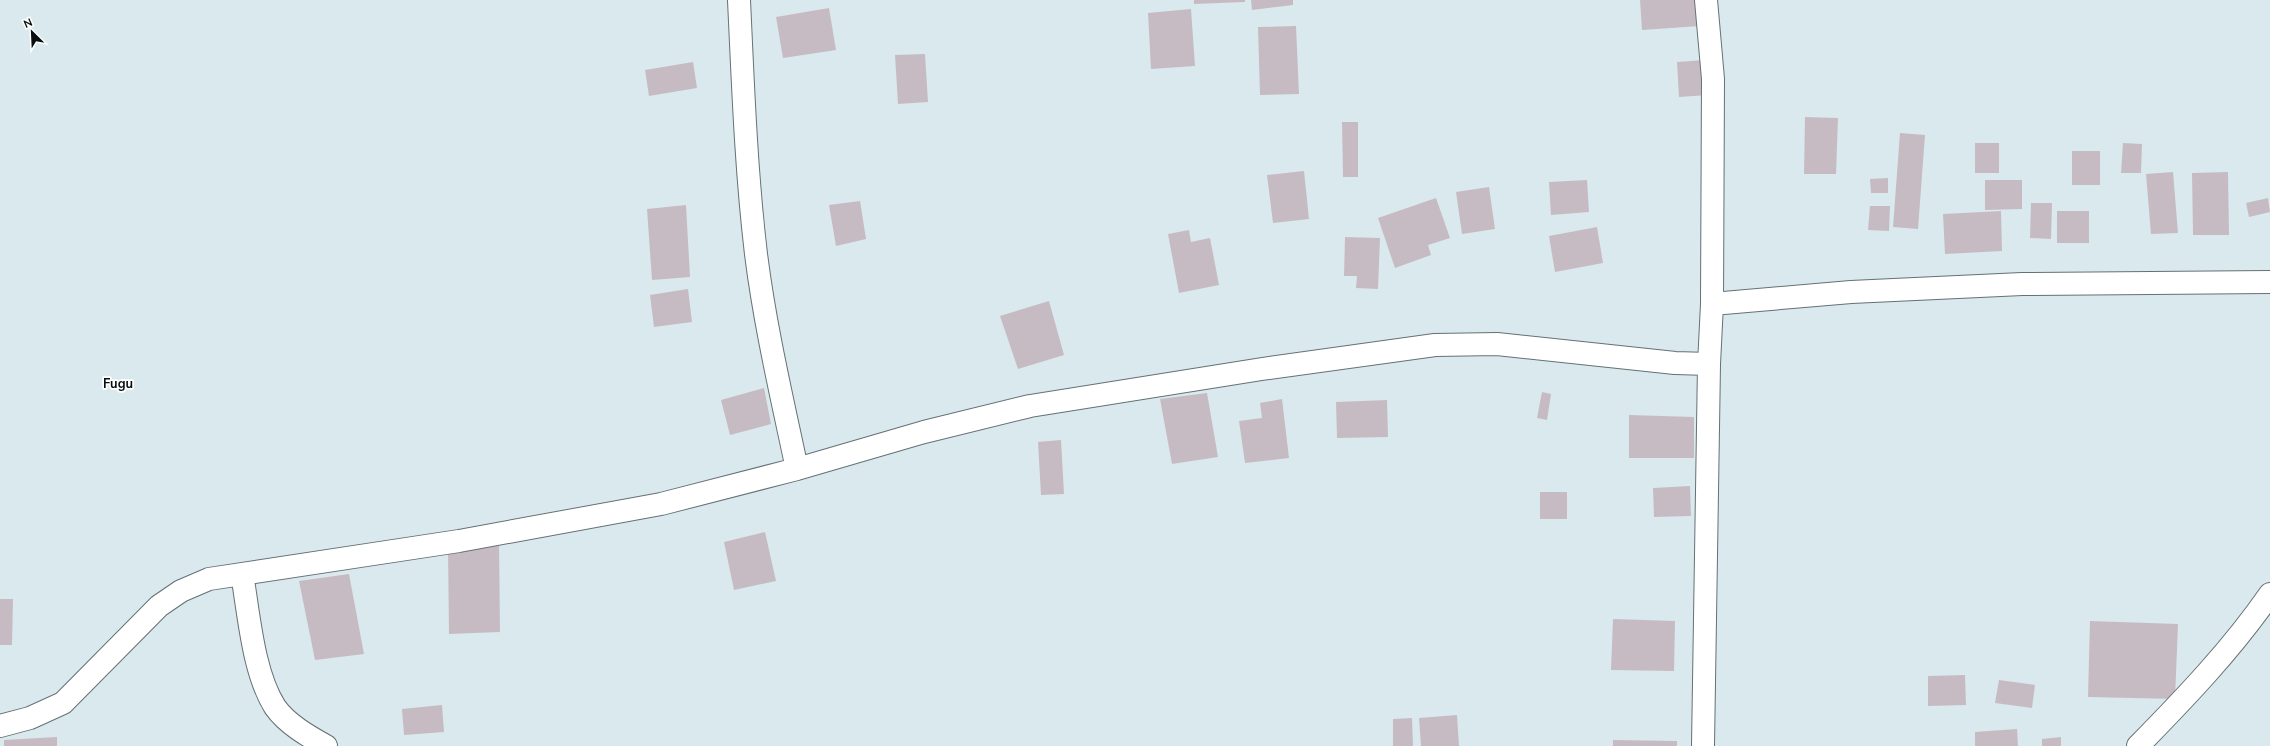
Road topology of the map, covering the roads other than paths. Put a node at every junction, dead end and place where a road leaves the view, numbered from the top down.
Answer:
1 (740, 0) edge
2 (1706, 0) edge
3 (2270, 282) edge
4 (1712, 304) junction
5 (1709, 364) junction
6 (797, 469) junction
7 (242, 574) junction
8 (2270, 594) edge
9 (0, 726) edge
10 (326, 746) edge
11 (1703, 746) edge
12 (2138, 746) edge

1 - 6 street
2 - 4 street
3 - 4 street
4 - 5 street
5 - 6 street
5 - 11 street
6 - 7 street
7 - 9 street
7 - 10 street
8 - 12 street

